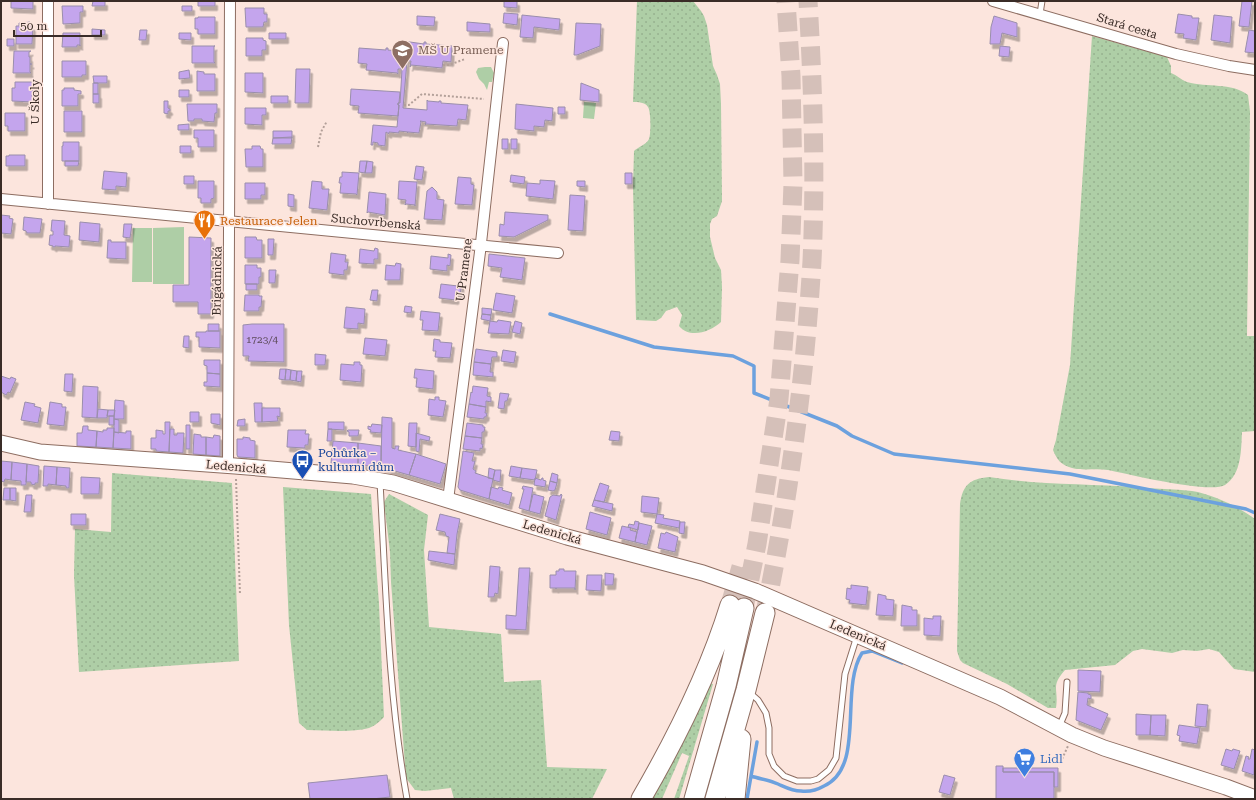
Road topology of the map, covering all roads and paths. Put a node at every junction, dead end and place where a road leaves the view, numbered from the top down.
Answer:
1 (48, 1) edge
2 (230, 1) edge
3 (993, 1) edge
4 (1042, 1) edge
5 (1040, 14) junction
6 (503, 43) dead end
7 (465, 59) dead end
8 (443, 65) dead end
9 (1255, 70) edge
10 (484, 99) dead end
11 (404, 105) dead end
12 (327, 121) dead end
13 (318, 147) dead end
14 (1, 199) edge
15 (48, 204) junction
16 (230, 221) junction
17 (480, 244) junction
18 (558, 253) dead end
19 (1, 443) edge
20 (232, 466) junction
21 (380, 481) junction
22 (448, 500) junction
23 (240, 595) dead end
24 (764, 613) tunnel mouth
25 (858, 635) junction
26 (1067, 682) dead end
27 (746, 690) junction
28 (1059, 728) junction
29 (1255, 798) edge
30 (407, 799) edge
31 (641, 799) edge
32 (694, 799) edge
33 (715, 799) edge
34 (735, 799) edge

1 - 15 street, U Školy
2 - 16 street, Brigádnická
3 - 5 street, Stará cesta
4 - 5 lane
5 - 9 street, Stará cesta
6 - 17 street, U Pramene
7 - 8 path
10 - 11 path
12 - 13 path
14 - 15 street, Suchovrbenská
15 - 16 street, Suchovrbenská
16 - 17 street, Suchovrbenská
16 - 20 street, Brigádnická
17 - 18 street, Suchovrbenská
17 - 22 street, U Pramene
19 - 20 main road, Ledenická
20 - 21 main road, Ledenická
20 - 23 path
21 - 22 main road, Ledenická
21 - 30 lane
22 - 25 main road, Ledenická
24 - 27 highway
25 - 27 lane
25 - 28 main road, Ledenická
26 - 28 lane
27 - 33 highway
27 - 34 highway
28 - 29 main road, Ledenická
31 - 32 highway

